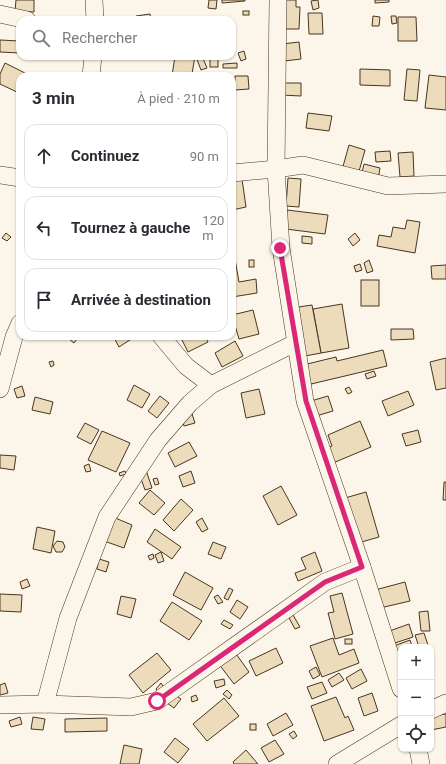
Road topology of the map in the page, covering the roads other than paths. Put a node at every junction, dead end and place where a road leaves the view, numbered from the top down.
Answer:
1 (94, 0) edge
2 (278, 0) edge
3 (0, 14) edge
4 (95, 16) edge
5 (16, 18) edge
6 (93, 60) edge
7 (91, 72) edge
8 (276, 169) junction
9 (236, 173) edge
10 (0, 175) edge
11 (16, 177) edge
12 (446, 184) edge
13 (11, 332) edge
14 (164, 340) edge
15 (295, 343) junction
16 (211, 385) junction
17 (0, 389) edge
18 (362, 567) junction
19 (398, 680) edge
20 (446, 703) edge
21 (45, 704) junction
22 (0, 706) edge
23 (434, 709) edge
24 (398, 727) edge
25 (419, 752) edge
26 (337, 764) edge
27 (421, 764) edge

1 - 4 street
2 - 8 street
3 - 5 street
6 - 7 street
8 - 9 street
8 - 12 street
8 - 15 street
10 - 11 street
13 - 17 street
14 - 16 street
15 - 16 street
15 - 18 street
16 - 21 street
18 - 19 street
18 - 21 street
20 - 23 street
21 - 22 street
24 - 26 street
25 - 27 street

